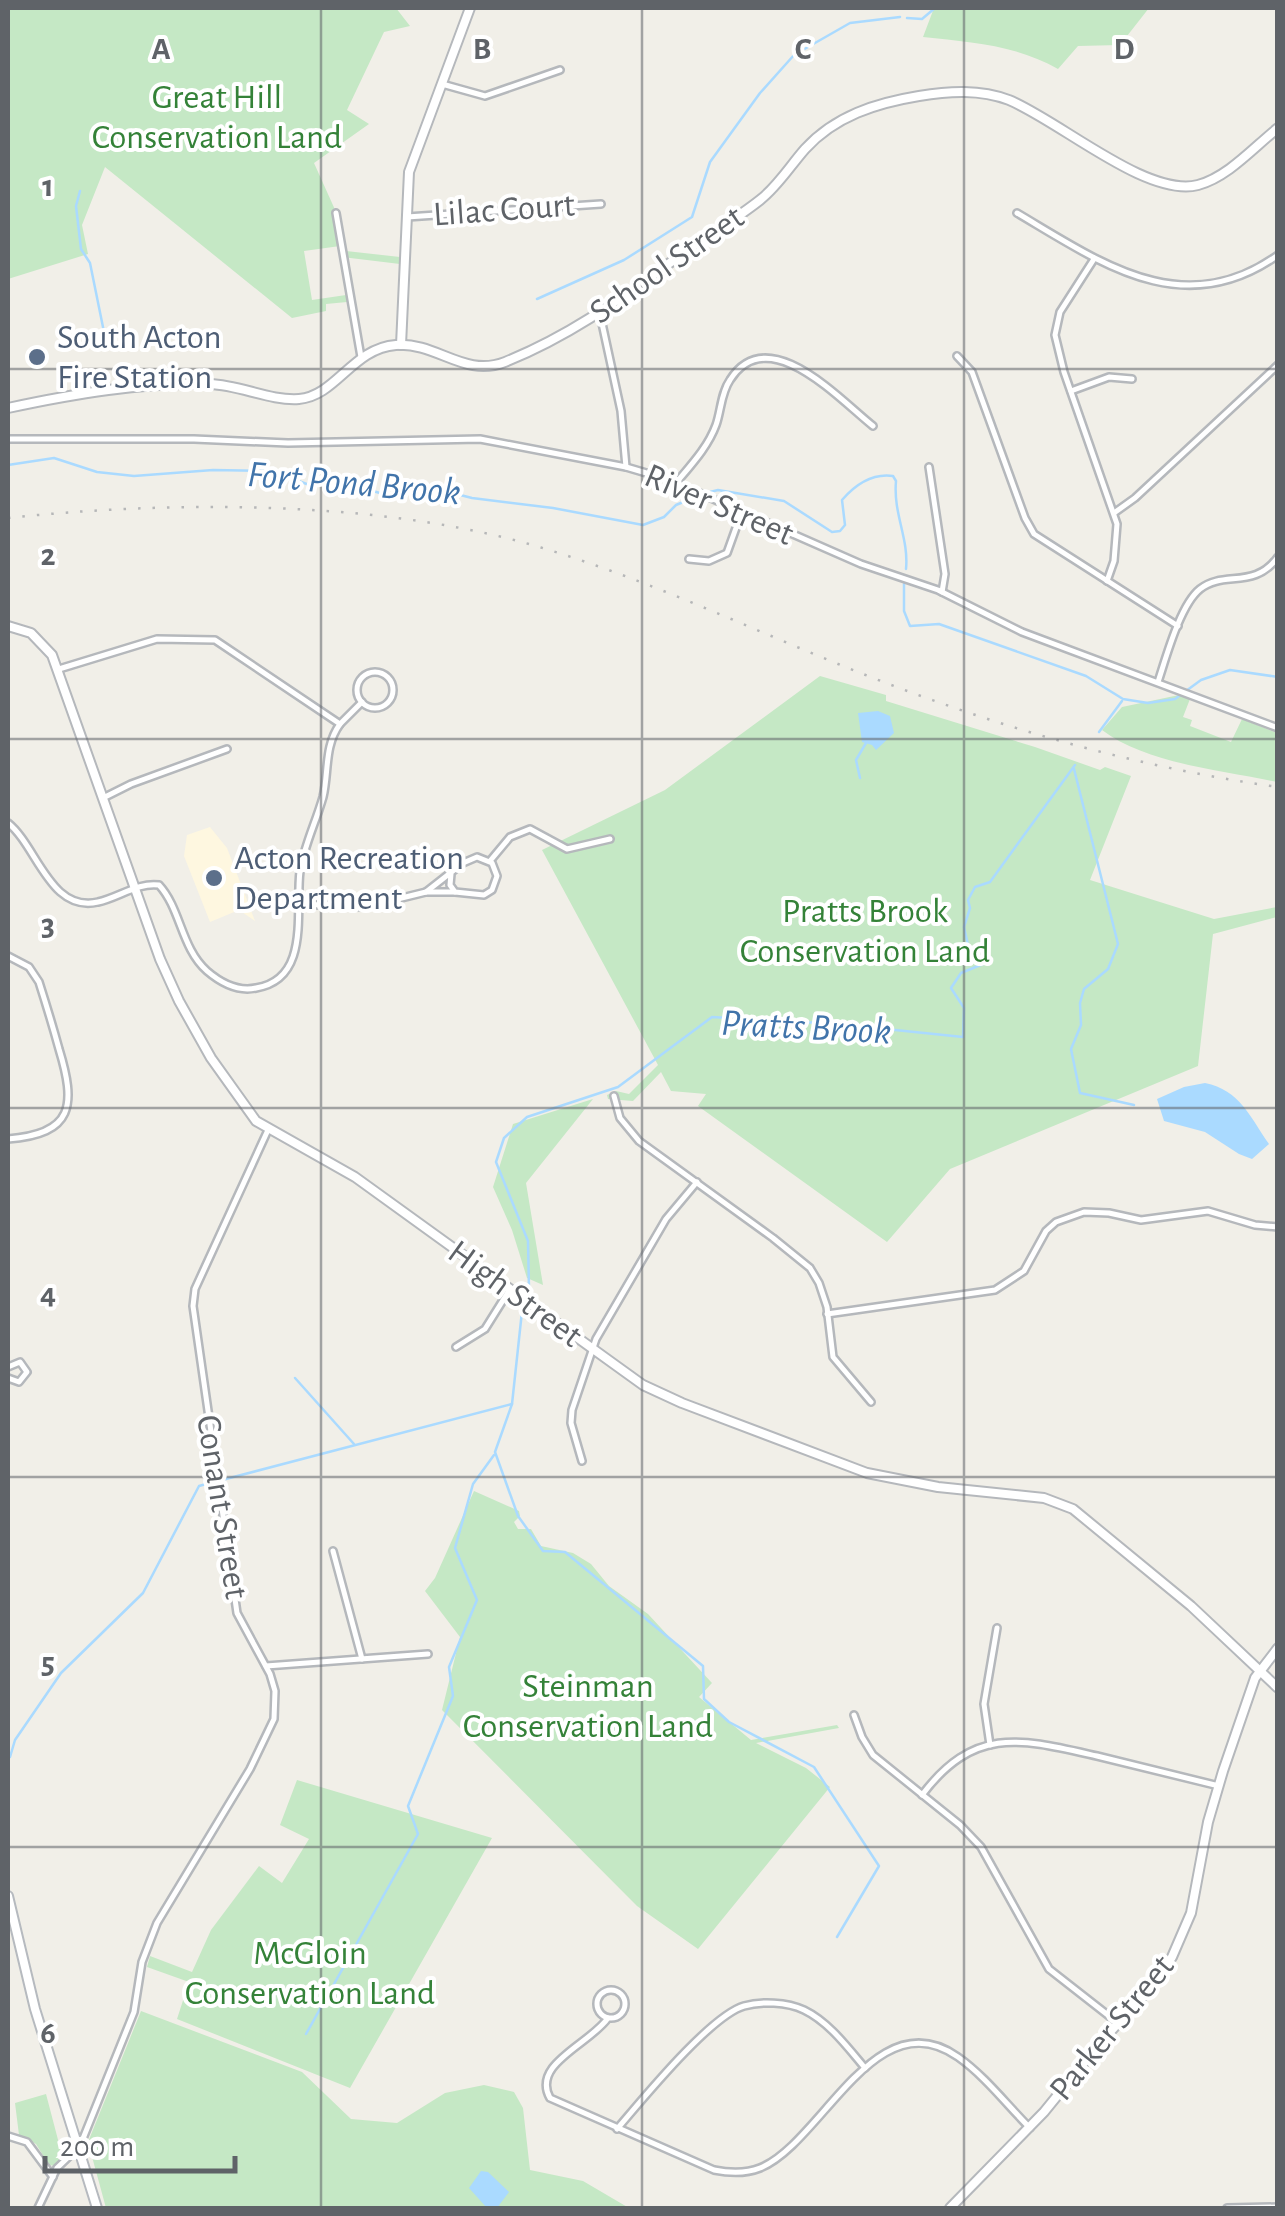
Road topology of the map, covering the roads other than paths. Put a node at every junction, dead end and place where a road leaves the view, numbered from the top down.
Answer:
1 (470, 8) edge
2 (560, 70) dead end
3 (442, 84) junction
4 (1278, 128) edge
5 (601, 204) dead end
6 (336, 213) dead end
7 (1017, 213) dead end
8 (406, 217) junction
9 (1278, 255) edge
10 (1094, 258) junction
11 (600, 314) junction
12 (401, 345) junction
13 (958, 356) dead end
14 (361, 358) junction
15 (1278, 365) edge
16 (1132, 379) dead end
17 (1071, 391) junction
18 (8, 408) edge
19 (872, 426) dead end
20 (8, 439) edge
21 (626, 467) junction
22 (930, 467) dead end
23 (676, 483) junction
24 (1114, 512) junction
25 (741, 513) junction
26 (1278, 558) edge
27 (688, 559) dead end
28 (1107, 581) junction
29 (942, 592) junction
30 (8, 626) edge
31 (1178, 626) junction
32 (58, 669) junction
33 (1158, 682) junction
34 (362, 702) junction
35 (340, 724) junction
36 (1278, 728) edge
37 (227, 749) dead end
38 (103, 798) junction
39 (8, 823) edge
40 (610, 840) dead end
41 (490, 861) junction
42 (451, 874) junction
43 (135, 889) junction
44 (426, 892) junction
45 (455, 892) junction
46 (298, 904) junction
47 (8, 956) edge
48 (614, 1096) dead end
49 (268, 1130) junction
50 (8, 1139) edge
51 (697, 1182) junction
52 (1278, 1227) edge
53 (510, 1289) junction
54 (827, 1314) junction
55 (456, 1347) dead end
56 (592, 1348) junction
57 (8, 1367) edge
58 (8, 1379) edge
59 (871, 1402) dead end
60 (582, 1461) dead end
61 (333, 1551) dead end
62 (997, 1628) dead end
63 (1278, 1648) edge
64 (428, 1654) dead end
65 (362, 1659) junction
66 (266, 1666) junction
67 (1260, 1668) junction
68 (1278, 1688) edge
69 (854, 1714) dead end
70 (990, 1745) junction
71 (1218, 1786) junction
72 (922, 1795) junction
73 (8, 1896) edge
74 (608, 2018) junction
75 (1118, 2023) junction
76 (865, 2068) junction
77 (1030, 2128) junction
78 (617, 2129) junction
79 (8, 2136) edge
80 (80, 2146) junction
81 (53, 2177) junction
82 (1278, 2207) edge
83 (38, 2208) edge
84 (97, 2208) edge
85 (950, 2208) edge
86 (1227, 2208) edge

1 - 3 street
2 - 3 street
3 - 8 street
4 - 11 street, School Street
5 - 8 street, Lilac Court
6 - 14 street
7 - 10 street
8 - 12 street
9 - 10 street
10 - 17 street
11 - 12 street, School Street
11 - 21 street
12 - 14 street
13 - 28 street
14 - 18 street
15 - 24 street
16 - 17 street
17 - 24 street
19 - 23 street
20 - 21 street, River Street
21 - 23 street, River Street
22 - 29 street
23 - 25 street, River Street
24 - 28 street
25 - 27 street
25 - 29 street, River Street
26 - 31 street
28 - 31 street
29 - 33 street, River Street
30 - 32 street, High Street
31 - 33 street
32 - 35 street
32 - 38 street, High Street
33 - 36 street, River Street
34 - 34 street
34 - 35 street
35 - 46 street
37 - 38 street
38 - 43 street, High Street
39 - 43 street
40 - 41 street
41 - 42 street
41 - 45 street
42 - 44 street
42 - 45 street
43 - 46 street
43 - 49 street, High Street
44 - 45 street
44 - 46 street
47 - 50 street
48 - 51 street
49 - 53 street, High Street
49 - 66 street, Conant Street
51 - 54 street
51 - 56 street
52 - 54 street
53 - 55 street
53 - 56 street, High Street
54 - 59 street
56 - 60 street
56 - 67 street, High Street
57 - 58 street
61 - 65 street
62 - 70 street
63 - 67 street, Parker Street
64 - 65 street
65 - 66 street
66 - 80 street, Conant Street
67 - 68 street, High Street
67 - 71 street, Parker Street
69 - 72 street
70 - 71 street
70 - 72 street
71 - 75 street, Parker Street
72 - 75 street
73 - 80 street
74 - 74 street
74 - 78 street
75 - 77 street, Parker Street
76 - 77 street
76 - 78 street
76 - 78 street
77 - 85 street, Parker Street
79 - 81 street
80 - 81 street, Conant Street
80 - 84 street
81 - 83 street, Conant Street
82 - 86 street

